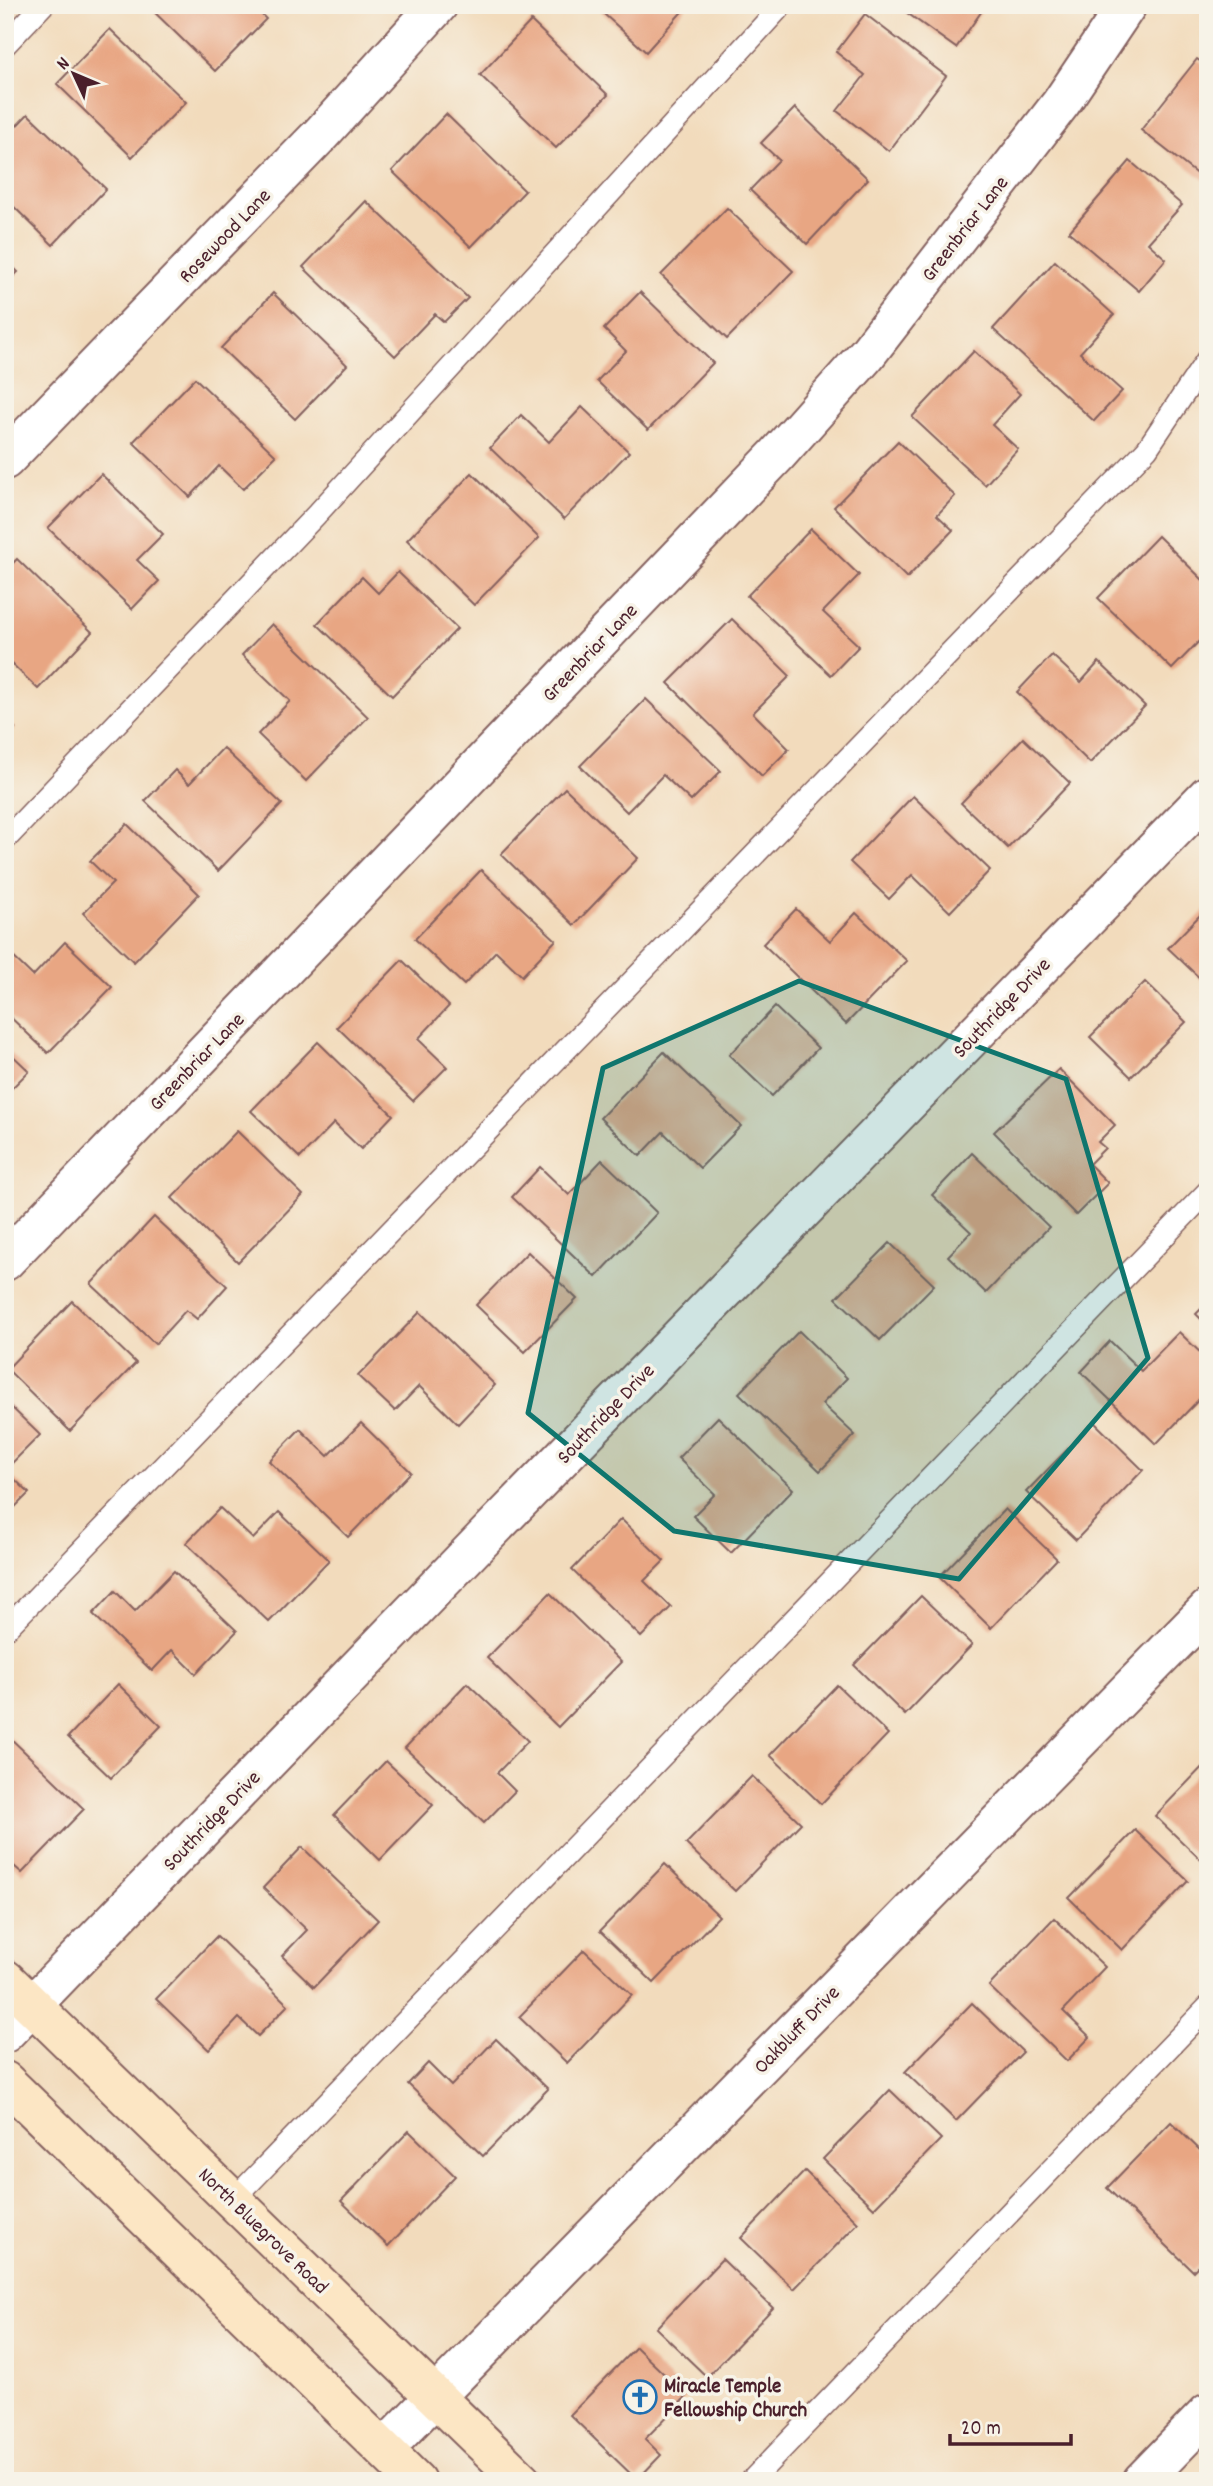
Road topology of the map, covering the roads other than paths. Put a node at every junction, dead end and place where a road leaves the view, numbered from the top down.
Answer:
1 (43, 5) edge
2 (438, 5) edge
3 (782, 5) edge
4 (1126, 5) edge
5 (5, 45) edge
6 (1208, 358) edge
7 (5, 460) edge
8 (1208, 795) edge
9 (5, 840) edge
10 (1208, 1191) edge
11 (5, 1261) edge
12 (1208, 1609) edge
13 (5, 1630) edge
14 (5, 1979) edge
15 (32, 2005) junction
16 (1208, 2007) edge
17 (5, 2033) edge
18 (5, 2081) edge
19 (233, 2200) junction
20 (435, 2396) junction
21 (1208, 2413) edge
22 (384, 2449) junction
23 (416, 2481) edge
24 (522, 2481) edge
25 (751, 2481) edge
26 (1142, 2481) edge

1 - 5 lane
2 - 7 street, Rosewood Lane
3 - 9 lane
4 - 11 street, Greenbriar Lane
6 - 13 lane
8 - 15 street, Southridge Drive
10 - 19 lane
12 - 20 street, Oakbluff Drive
14 - 15 main road, North Bluegrove Road
15 - 17 street, Southridge Drive
15 - 19 main road, North Bluegrove Road
16 - 25 lane
18 - 22 main road
19 - 20 main road, North Bluegrove Road
20 - 22 street, Oakbluff Drive
20 - 24 main road, North Bluegrove Road
21 - 26 street
22 - 23 main road

